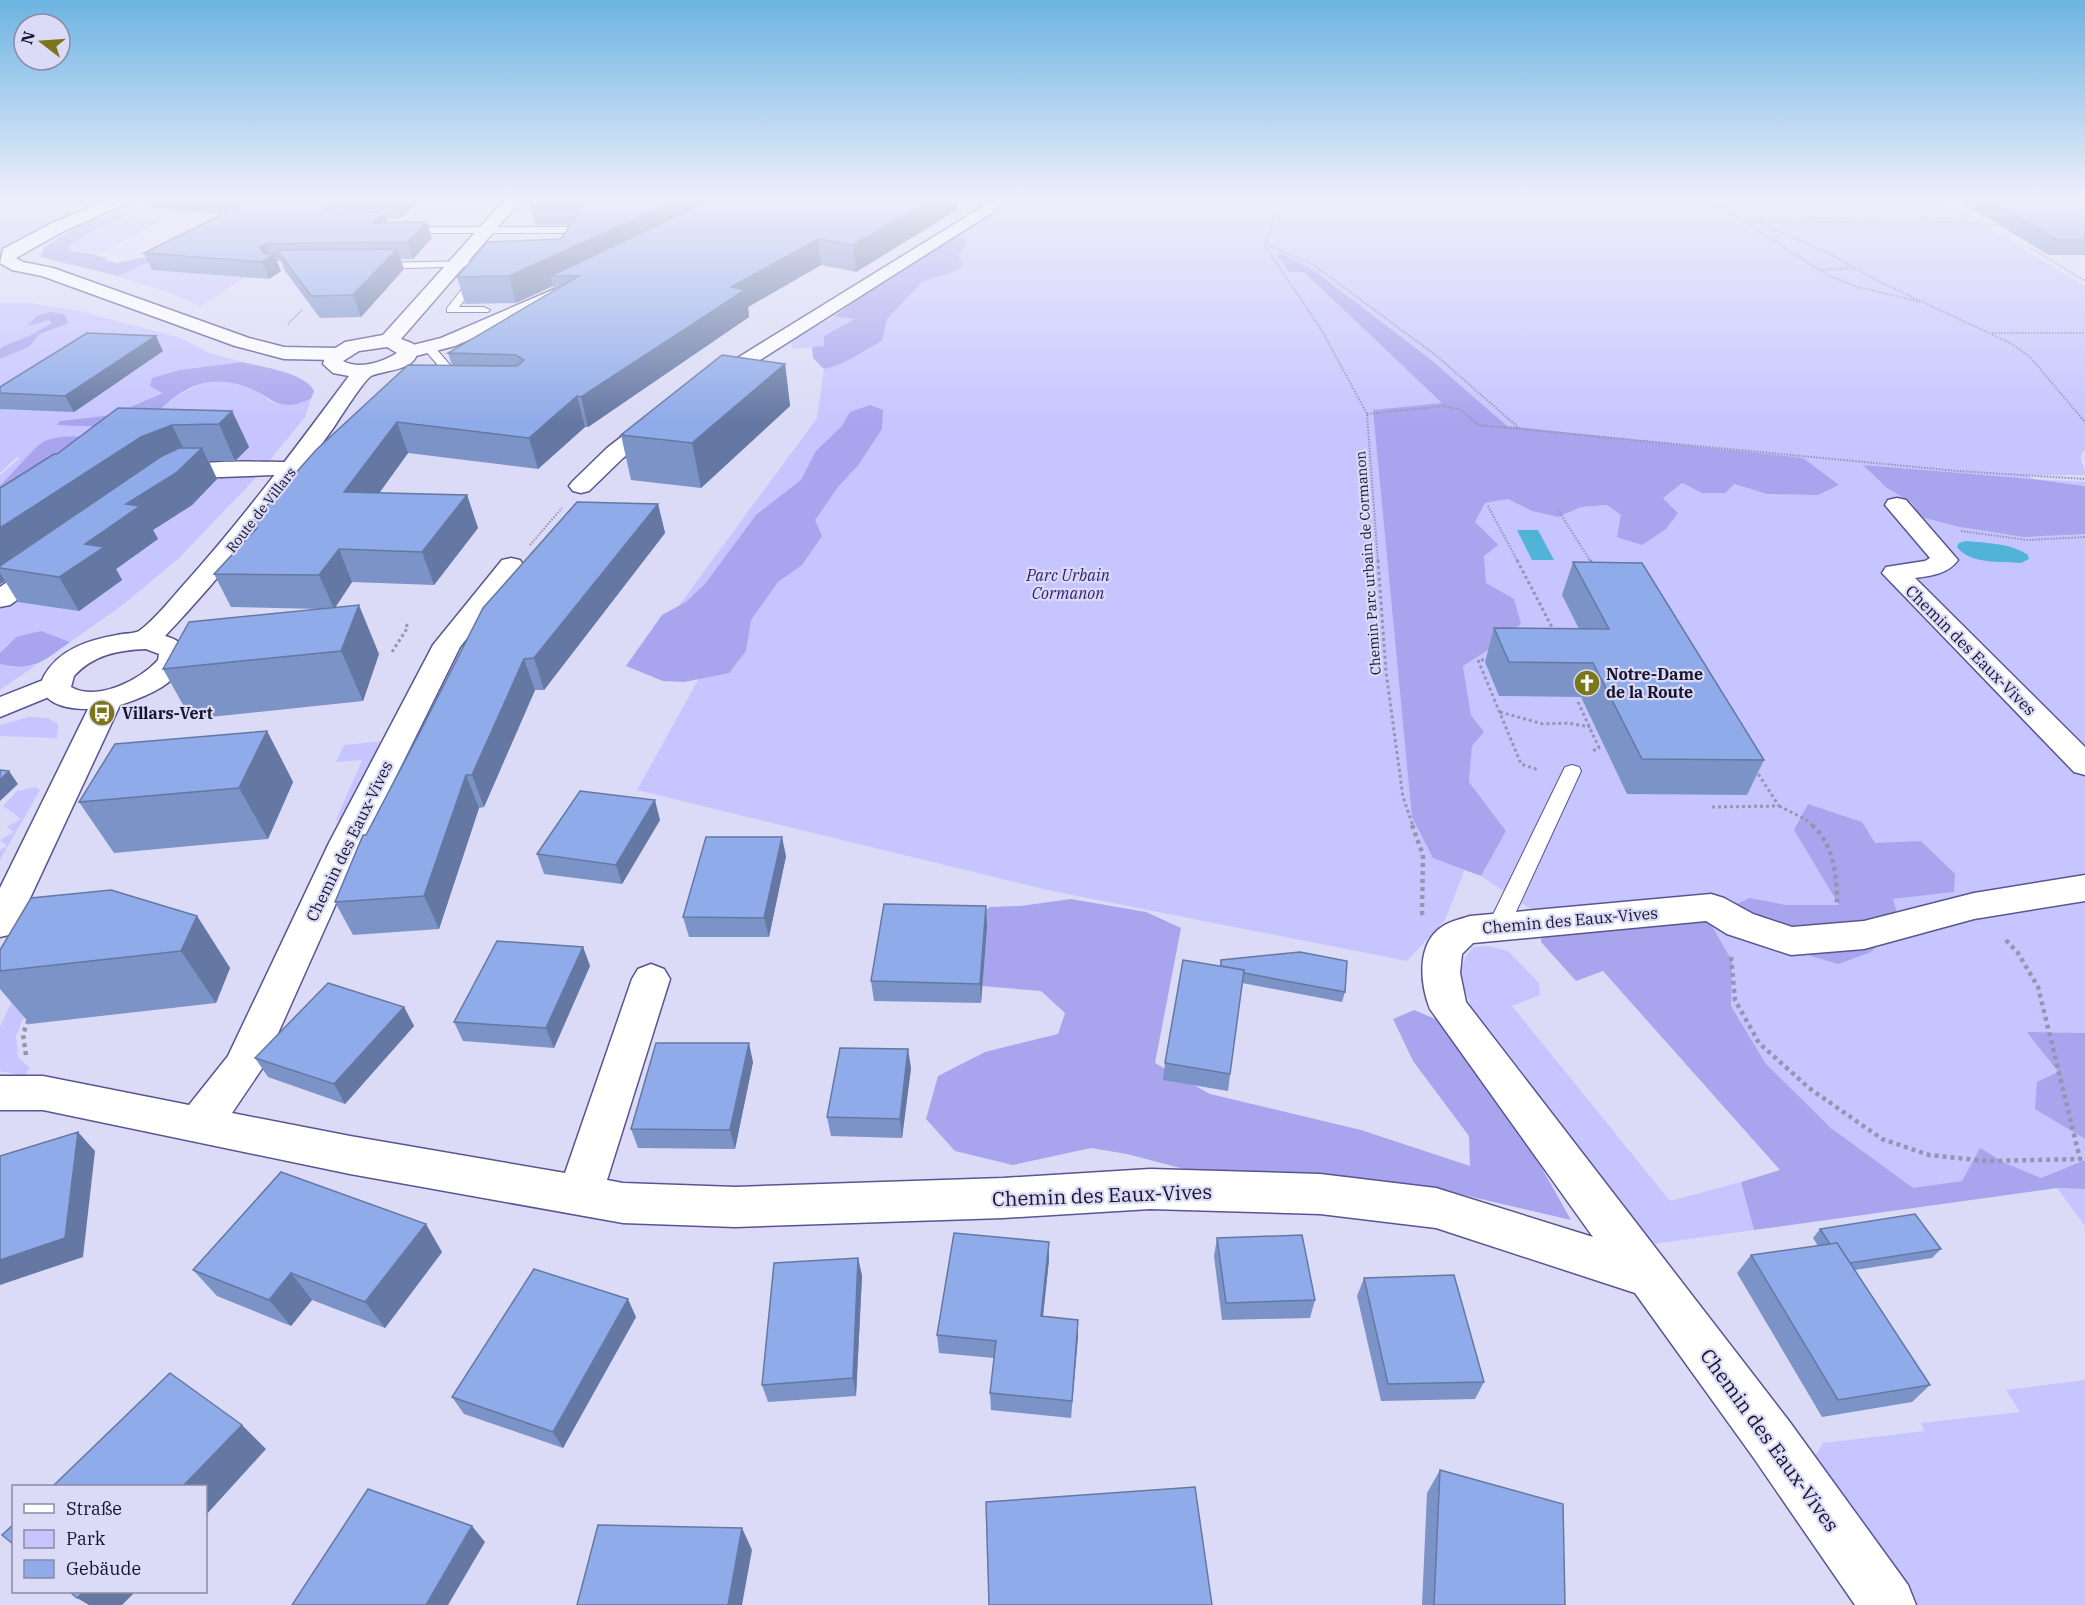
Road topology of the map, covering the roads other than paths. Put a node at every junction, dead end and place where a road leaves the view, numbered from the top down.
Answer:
1 (47, 272) edge
2 (451, 272) edge
3 (479, 272) edge
4 (888, 272) edge
5 (572, 287) edge
6 (484, 310) edge
7 (389, 341) junction
8 (428, 347) junction
9 (408, 352) junction
10 (336, 354) junction
11 (364, 370) junction
12 (436, 388) edge
13 (697, 392) edge
14 (671, 408) edge
15 (293, 470) junction
16 (580, 486) road end
17 (150, 494) edge
18 (1897, 505) dead end
19 (66, 553) edge
20 (511, 566) road end
21 (0, 599) edge
22 (146, 640) junction
23 (56, 684) junction
24 (108, 699) junction
25 (0, 708) edge
26 (2085, 765) edge
27 (1570, 776) road end
28 (2085, 888) edge
29 (0, 924) edge
30 (1498, 927) junction
31 (651, 978) dead end
32 (10, 1093) edge
33 (199, 1124) junction
34 (580, 1195) junction
35 (1650, 1276) junction
36 (1888, 1605) edge

1 - 10 street
2 - 7 street
3 - 6 lane
4 - 13 street
5 - 8 street
7 - 9 street
7 - 10 street
8 - 9 street
8 - 12 lane
9 - 11 street
10 - 11 street
11 - 15 street, Route de Villars
14 - 16 street
15 - 17 street
15 - 22 street, Route de Villars
18 - 26 street, Chemin des Eaux-Vives
19 - 21 street
20 - 33 street, Chemin des Eaux-Vives
22 - 23 street
22 - 24 street
23 - 24 street
23 - 25 street
24 - 29 street
27 - 30 lane
28 - 30 street, Chemin des Eaux-Vives
30 - 35 street, Chemin des Eaux-Vives
31 - 34 street
32 - 33 street, Chemin des Eaux-Vives
33 - 34 street, Chemin des Eaux-Vives
34 - 35 street, Chemin des Eaux-Vives
35 - 36 street, Chemin des Eaux-Vives

